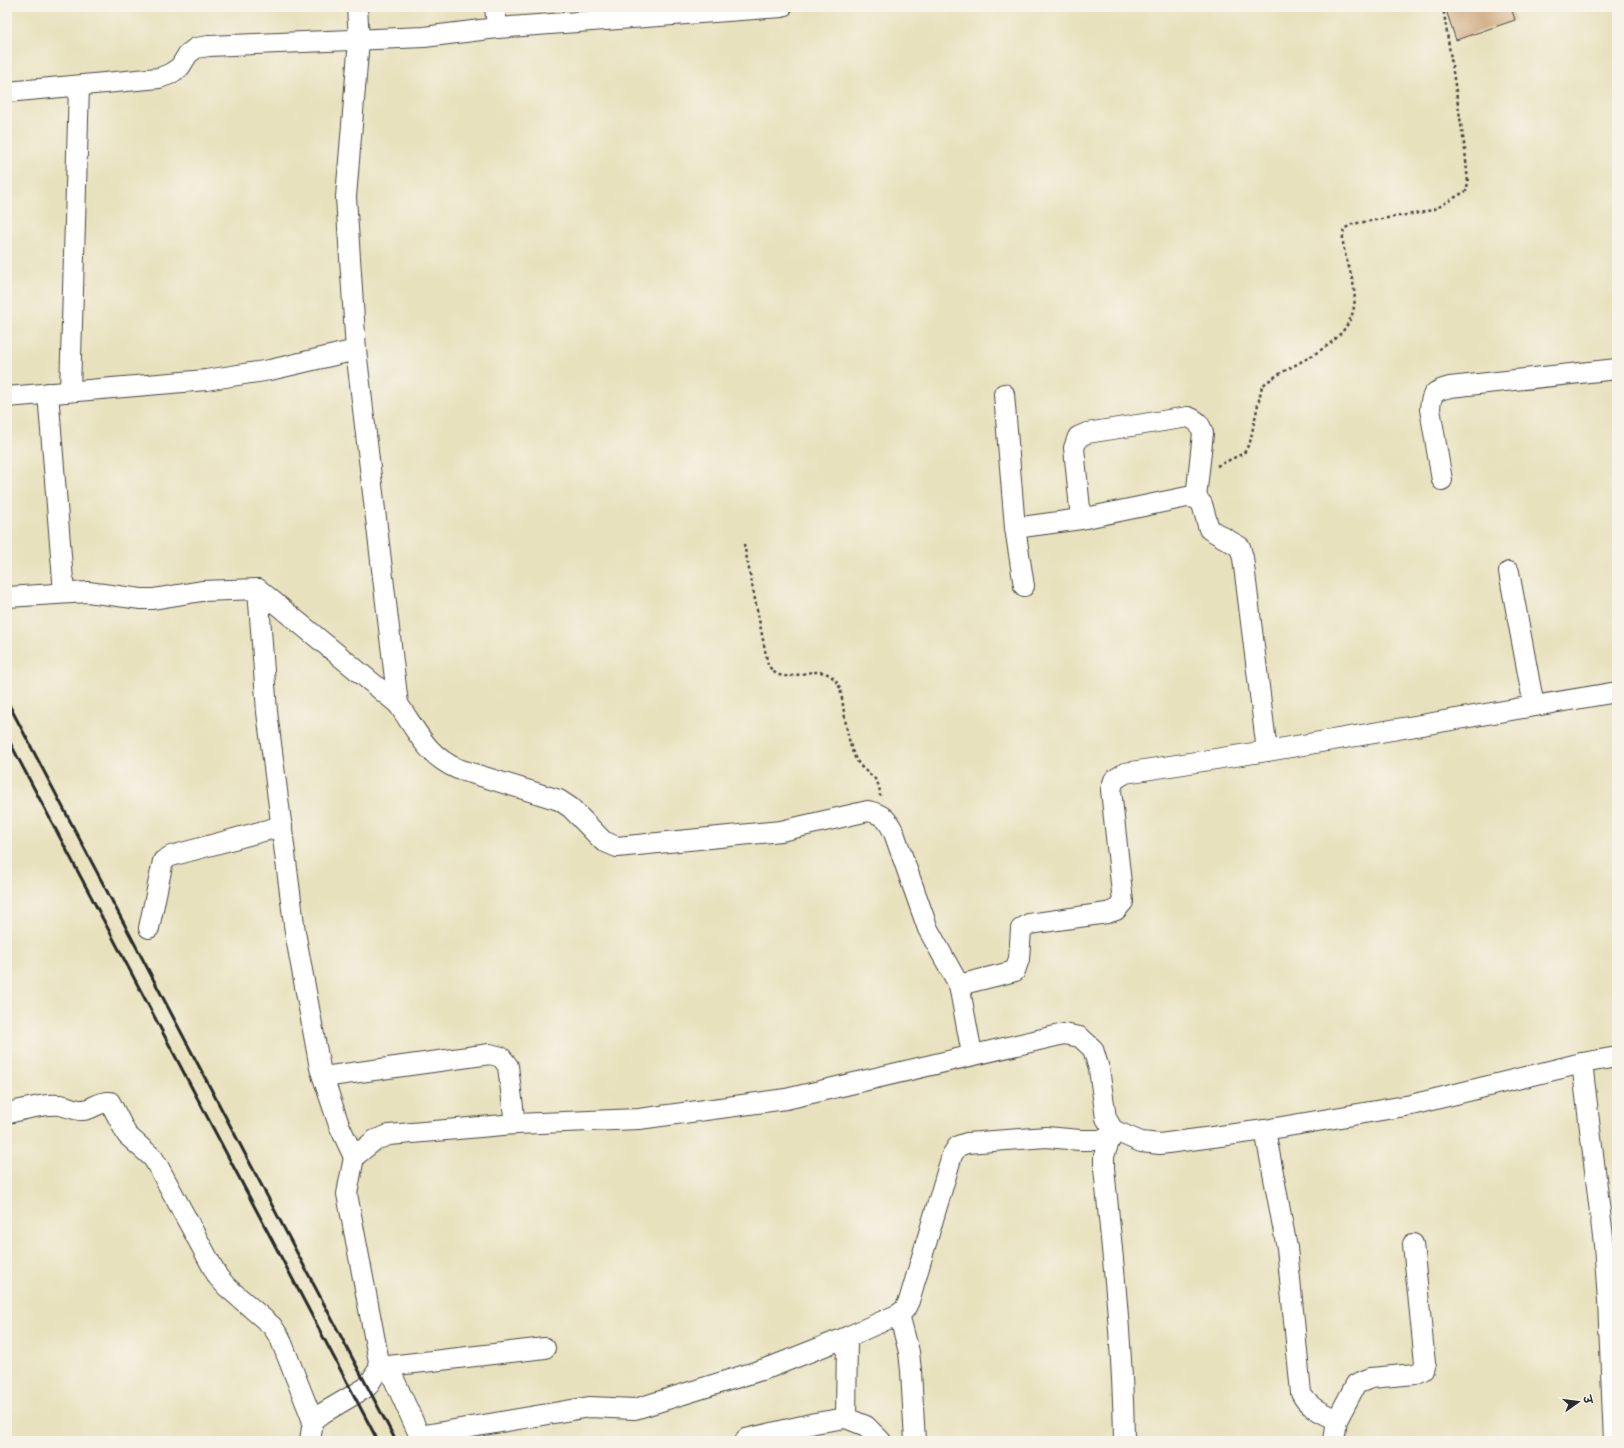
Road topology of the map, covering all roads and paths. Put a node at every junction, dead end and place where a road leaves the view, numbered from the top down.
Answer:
1 (357, 7) edge
2 (495, 7) edge
3 (782, 7) edge
4 (1443, 7) edge
5 (497, 28) junction
6 (359, 40) junction
7 (80, 86) junction
8 (7, 92) edge
9 (356, 350) junction
10 (1617, 369) edge
11 (70, 392) junction
12 (48, 394) junction
13 (1004, 394) dead end
14 (7, 397) edge
15 (1198, 474) junction
16 (1442, 480) dead end
17 (1196, 498) junction
18 (1081, 519) junction
19 (1015, 528) junction
20 (744, 544) dead end
21 (1509, 572) dead end
22 (1024, 586) dead end
23 (258, 589) junction
24 (64, 593) junction
25 (7, 597) edge
26 (1617, 692) edge
27 (398, 704) junction
28 (1534, 706) junction
29 (1268, 752) junction
30 (880, 814) junction
31 (282, 826) junction
32 (149, 928) dead end
33 (959, 985) junction
34 (972, 1054) junction
35 (1617, 1057) edge
36 (1582, 1063) junction
37 (323, 1077) junction
38 (7, 1113) edge
39 (515, 1124) junction
40 (1265, 1130) junction
41 (1111, 1135) junction
42 (354, 1157) junction
43 (1413, 1244) dead end
44 (899, 1314) junction
45 (848, 1337) junction
46 (545, 1348) dead end
47 (384, 1366) junction
48 (846, 1418) junction
49 (1337, 1420) junction
50 (312, 1421) junction
51 (421, 1438) edge
52 (746, 1439) dead end
53 (310, 1441) edge
54 (881, 1441) edge
55 (914, 1441) edge
56 (1124, 1441) edge
57 (1334, 1441) edge
58 (1614, 1441) edge

1 - 6 street
2 - 5 street
3 - 5 street
4 - 15 path
5 - 6 street
6 - 7 street
6 - 9 street
7 - 8 street
7 - 11 street
9 - 11 street
9 - 27 street
10 - 16 street
11 - 12 street
12 - 14 street
12 - 24 street
13 - 19 street
15 - 17 street
15 - 18 street
17 - 18 street
17 - 29 street
18 - 19 street
19 - 22 street
20 - 30 path
21 - 28 street
23 - 24 street
23 - 27 street
23 - 31 street
24 - 25 street
26 - 28 street
27 - 30 street
28 - 29 street
29 - 33 street
30 - 33 street
31 - 32 street
31 - 37 street
33 - 34 street
34 - 39 street
34 - 41 street
35 - 36 street
36 - 40 street
36 - 58 street
37 - 39 street
37 - 42 street
38 - 50 street
39 - 42 street
40 - 41 street
40 - 49 street
41 - 44 street
41 - 56 street
42 - 47 street
43 - 49 street
44 - 45 street
44 - 55 street
45 - 48 street
45 - 51 street
46 - 47 street
47 - 50 street
47 - 51 street
48 - 52 street
48 - 54 street
49 - 57 street
50 - 53 street

